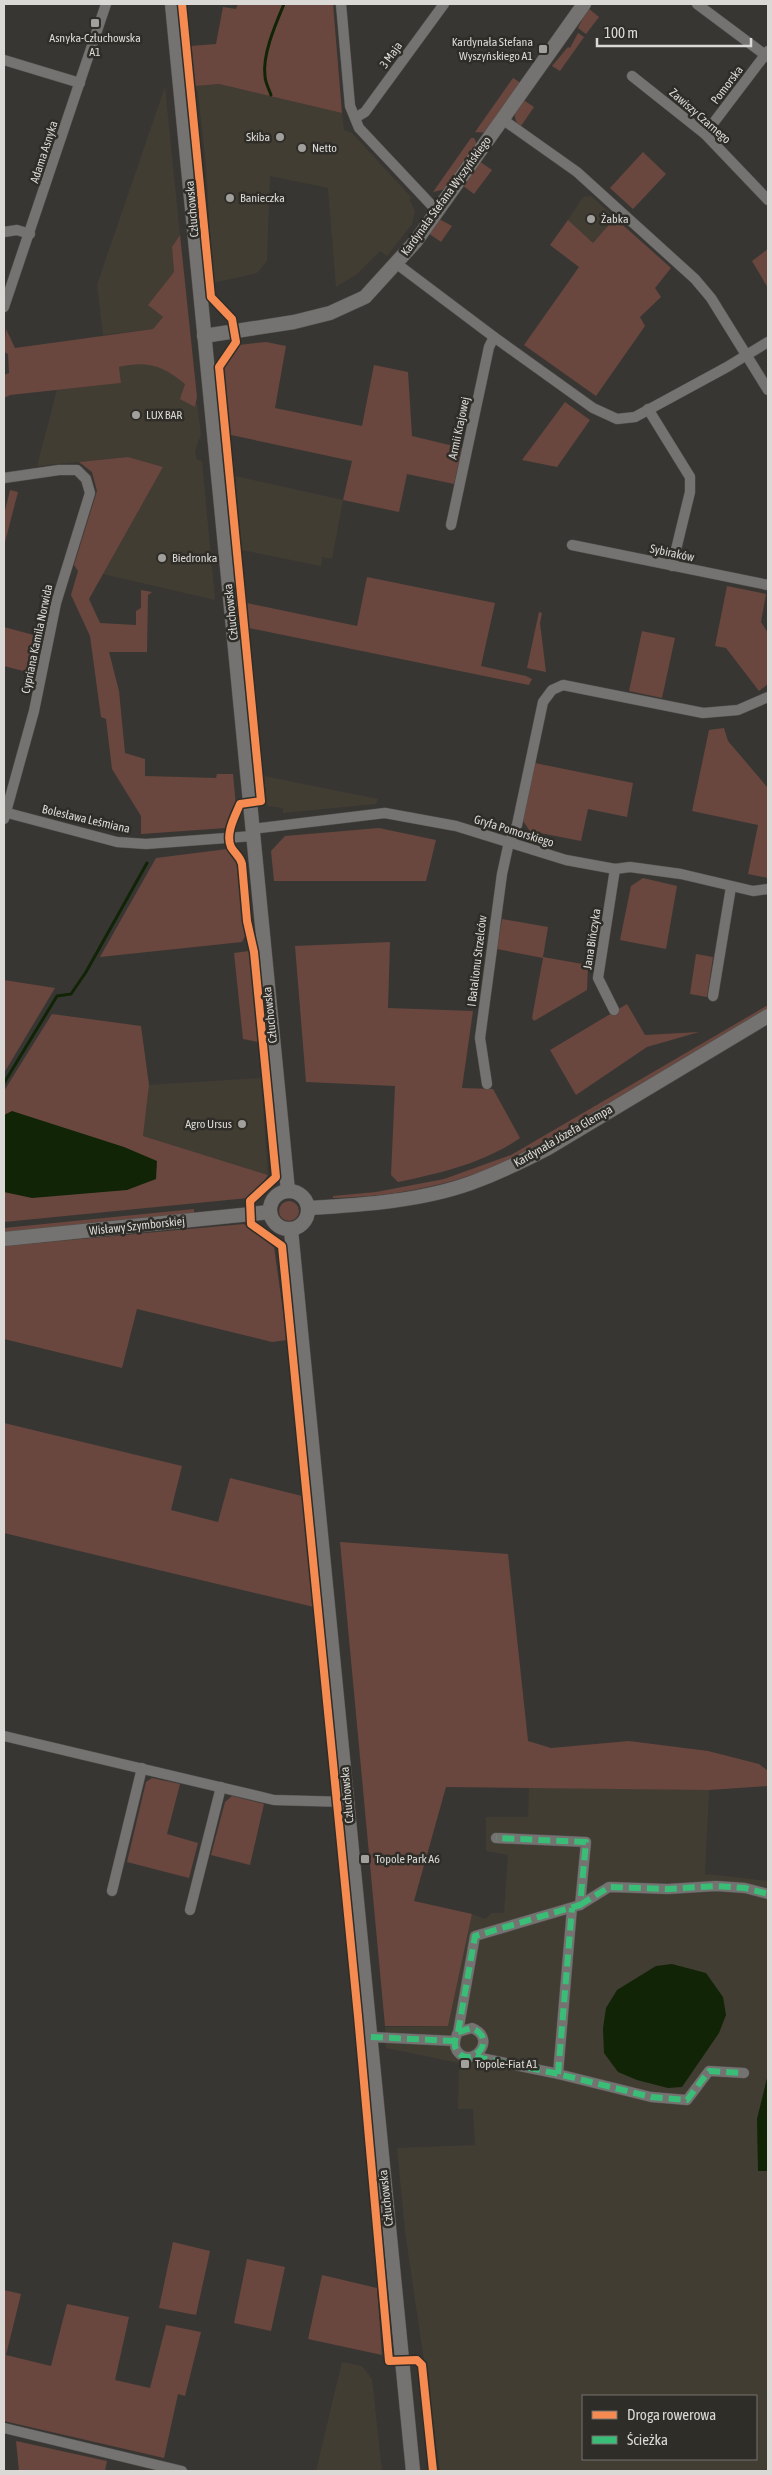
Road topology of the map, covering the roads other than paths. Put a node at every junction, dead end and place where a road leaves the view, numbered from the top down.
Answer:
1 (106, 4) edge
2 (172, 4) edge
3 (341, 4) edge
4 (444, 4) edge
5 (584, 4) edge
6 (697, 4) edge
7 (767, 54) edge
8 (4, 60) edge
9 (632, 76) dead end
10 (80, 83) junction
11 (355, 118) junction
12 (502, 119) junction
13 (705, 134) junction
14 (768, 200) edge
15 (437, 211) junction
16 (4, 232) edge
17 (30, 234) junction
18 (397, 264) junction
19 (4, 307) edge
20 (204, 336) junction
21 (494, 337) junction
22 (768, 342) edge
23 (746, 355) junction
24 (768, 390) edge
25 (648, 409) junction
26 (4, 478) edge
27 (451, 525) dead end
28 (572, 545) dead end
29 (672, 566) junction
30 (768, 585) edge
31 (768, 697) edge
32 (4, 815) edge
33 (252, 832) junction
34 (509, 842) junction
35 (615, 869) junction
36 (731, 887) junction
37 (768, 889) edge
38 (713, 996) dead end
39 (614, 1010) dead end
40 (768, 1016) edge
41 (487, 1084) dead end
42 (288, 1191) junction
43 (309, 1208) junction
44 (270, 1212) junction
45 (291, 1230) junction
46 (4, 1239) edge
47 (4, 1736) edge
48 (142, 1768) junction
49 (221, 1787) junction
50 (347, 1802) junction
51 (496, 1838) dead end
52 (112, 1891) dead end
53 (768, 1894) edge
54 (576, 1906) junction
55 (190, 1910) dead end
56 (371, 2037) junction
57 (456, 2037) junction
58 (476, 2055) junction
59 (744, 2073) dead end
60 (558, 2074) junction
61 (4, 2428) edge
62 (182, 2471) edge
63 (413, 2471) edge

1 - 10 street, Adama Asnyka
2 - 20 main road, Człuchowska
3 - 11 street
4 - 11 street, 3 Maja
5 - 12 main road, Kardynała Stefana Wyszyńskiego
6 - 7 street
7 - 13 street, Pomorska
8 - 10 street
9 - 13 street, Zawiszy Czarnego
10 - 17 street, Adama Asnyka
11 - 15 street
12 - 15 main road, Kardynała Stefana Wyszyńskiego
12 - 23 street
13 - 14 street, Zawiszy Czarnego
15 - 18 main road, Kardynała Stefana Wyszyńskiego
16 - 17 street
17 - 19 street, Adama Asnyka
18 - 20 main road, Kardynała Stefana Wyszyńskiego
18 - 21 street
20 - 33 main road, Człuchowska
21 - 25 street
21 - 27 street, Armii Krajowej
22 - 23 street
23 - 24 street
23 - 25 street
25 - 29 street
26 - 32 street, Cypriana Kamila Norwida
28 - 29 street, Sybiraków
29 - 30 street, Sybiraków
31 - 34 street, I Batalionu Strzelców
32 - 33 street, Bolesława Leśmiana
33 - 34 street, Gryfa Pomorskiego
33 - 42 main road, Człuchowska
34 - 35 street, Gryfa Pomorskiego
34 - 41 street, I Batalionu Strzelców
35 - 36 street, Gryfa Pomorskiego
35 - 39 street, Jana Bińczyka
36 - 37 street, Gryfa Pomorskiego
36 - 38 street
40 - 43 main road, Kardynała Józefa Glempa
42 - 43 main road
42 - 44 main road
43 - 45 main road
44 - 45 main road
44 - 46 main road, Wisławy Szymborskiej
45 - 50 main road, Człuchowska
47 - 48 street
48 - 49 street
48 - 52 street
49 - 50 street
49 - 55 street
50 - 56 main road, Człuchowska
51 - 54 street
53 - 54 street
54 - 57 street
54 - 60 street
56 - 57 street
56 - 63 main road, Człuchowska
57 - 58 street
57 - 58 street
58 - 60 street
59 - 60 street
61 - 62 street

